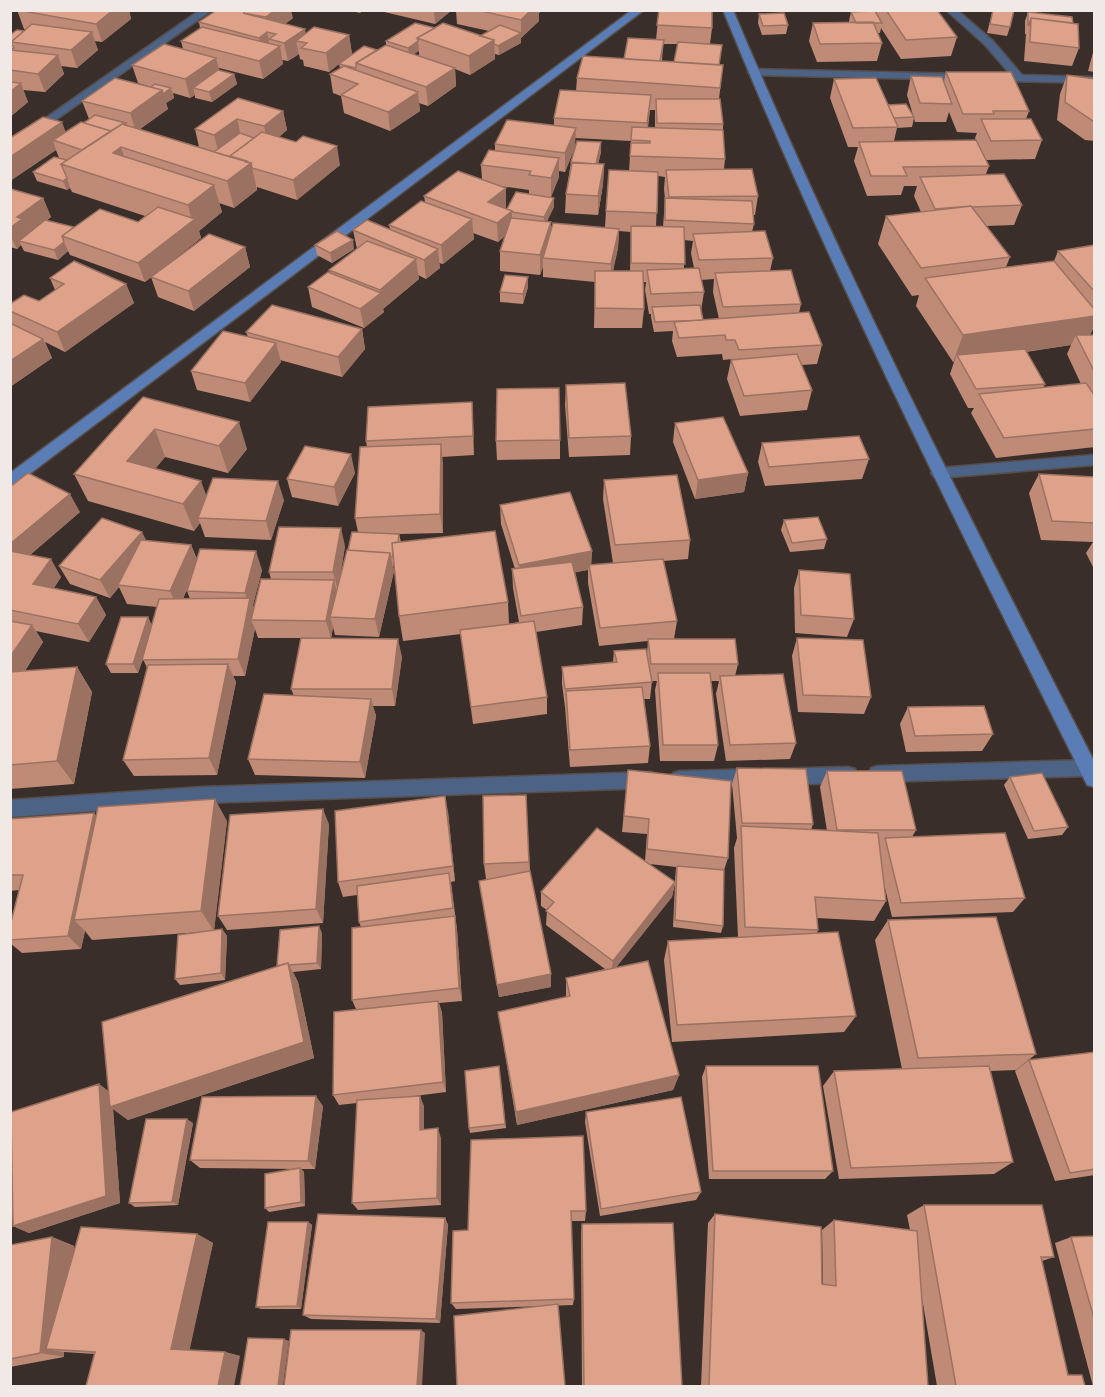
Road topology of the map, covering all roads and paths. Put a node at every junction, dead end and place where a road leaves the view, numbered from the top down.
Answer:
1 (207, 10) edge
2 (639, 10) edge
3 (728, 10) edge
4 (951, 10) edge
5 (753, 72) junction
6 (1018, 77) junction
7 (1095, 80) edge
8 (10, 149) edge
9 (1095, 460) edge
10 (939, 473) junction
11 (10, 482) edge
12 (1092, 773) edge
13 (10, 809) edge

1 - 8 street
2 - 11 main road
3 - 5 main road
4 - 6 street
5 - 6 street
5 - 10 main road
6 - 7 street
9 - 10 street
10 - 12 main road
12 - 13 street

